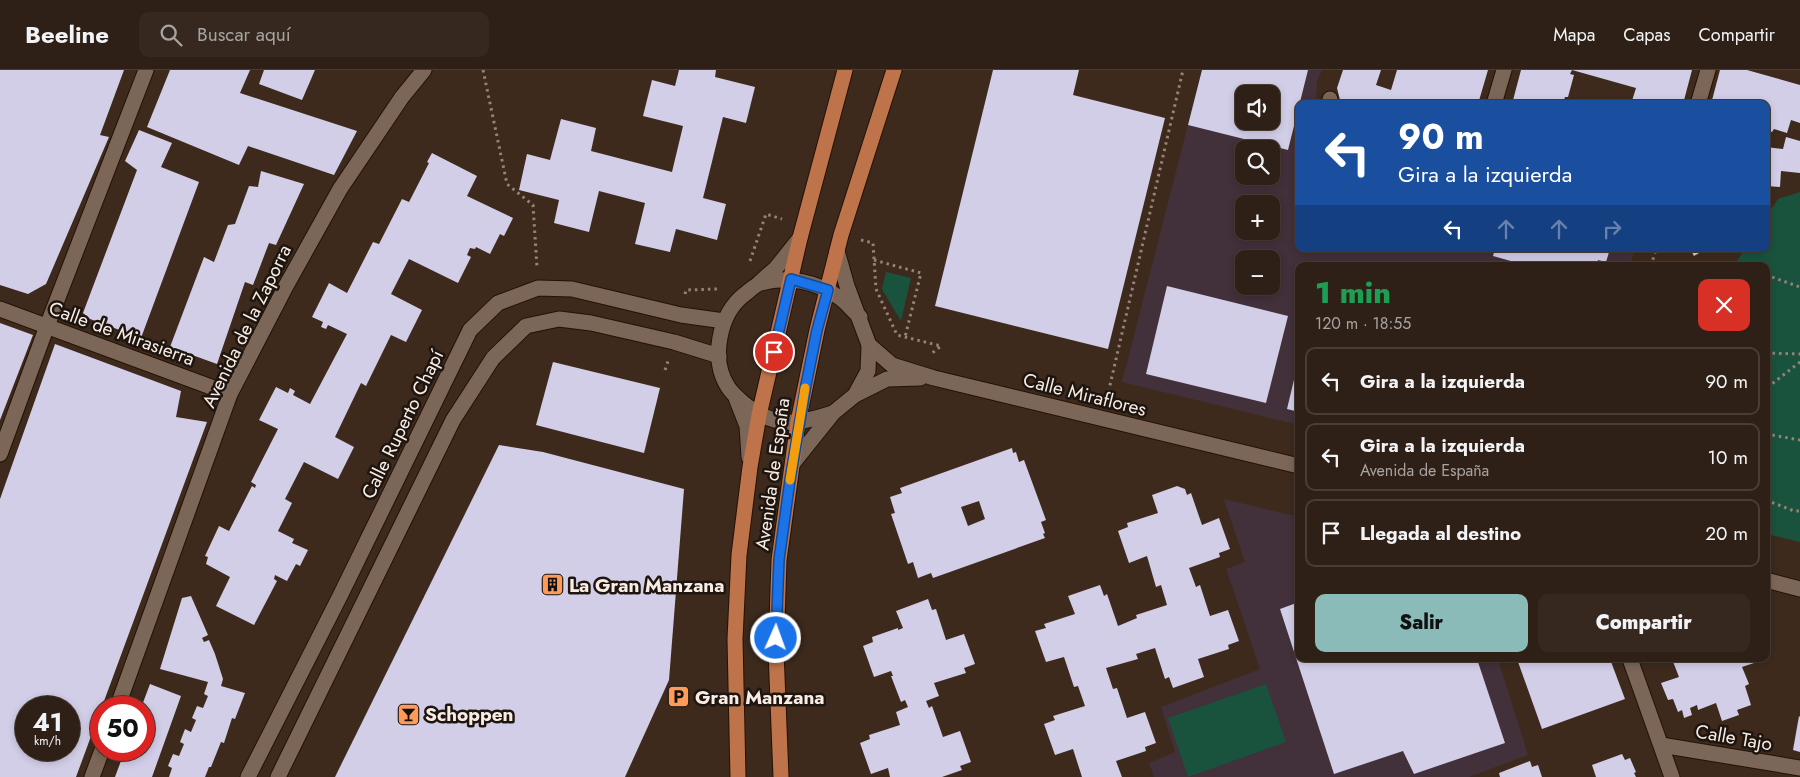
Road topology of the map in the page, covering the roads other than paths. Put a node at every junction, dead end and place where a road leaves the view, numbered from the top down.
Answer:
1 (146, 70) edge
2 (424, 70) edge
3 (845, 70) edge
4 (894, 70) edge
5 (1504, 70) edge
6 (1708, 70) edge
7 (1495, 100) edge
8 (1699, 100) edge
9 (802, 232) junction
10 (838, 251) junction
11 (791, 279) junction
12 (759, 283) junction
13 (828, 290) junction
14 (0, 309) edge
15 (860, 317) junction
16 (724, 321) junction
17 (47, 326) junction
18 (869, 345) junction
19 (719, 356) junction
20 (934, 378) junction
21 (230, 394) junction
22 (855, 395) junction
23 (736, 398) junction
24 (833, 413) junction
25 (759, 415) junction
26 (798, 422) junction
27 (0, 454) edge
28 (793, 463) junction
29 (1295, 465) edge
30 (750, 467) junction
31 (1770, 581) edge
32 (1800, 589) edge
33 (1631, 662) edge
34 (121, 696) edge
35 (1660, 744) junction
36 (98, 761) edge
37 (1800, 768) edge
38 (92, 777) edge
39 (248, 777) edge
40 (278, 777) edge
41 (738, 777) edge
42 (781, 777) edge
43 (1672, 777) edge

1 - 17 street
2 - 21 street, Avenida de la Zaporra
3 - 9 main road, Avenida de España
4 - 10 main road, Avenida de España
5 - 7 street
6 - 8 street
9 - 11 main road, Avenida de España
9 - 12 street
10 - 13 main road, Avenida de España
10 - 15 street
11 - 12 street
11 - 13 street
11 - 25 main road, Avenida de España
12 - 16 street
13 - 15 street
13 - 26 main road, Avenida de España
14 - 17 street, Calle de Mirasierra
15 - 18 street
16 - 19 street
16 - 39 street, Calle Ruperto Chapí
17 - 21 street, Calle de Mirasierra
17 - 27 street
18 - 20 street, Calle Miraflores
18 - 22 street
19 - 23 street
19 - 40 street
20 - 22 street
20 - 29 street, Calle Miraflores
21 - 34 street, Avenida de la Zaporra
22 - 24 street
23 - 25 street
23 - 30 street
24 - 26 street
24 - 28 street
25 - 26 street
25 - 30 main road, Avenida de España
26 - 28 main road, Avenida de España
28 - 42 main road, Avenida de España
30 - 41 main road, Avenida de España
31 - 32 street
33 - 35 street
35 - 37 street, Calle Tajo
35 - 43 street
36 - 38 street

